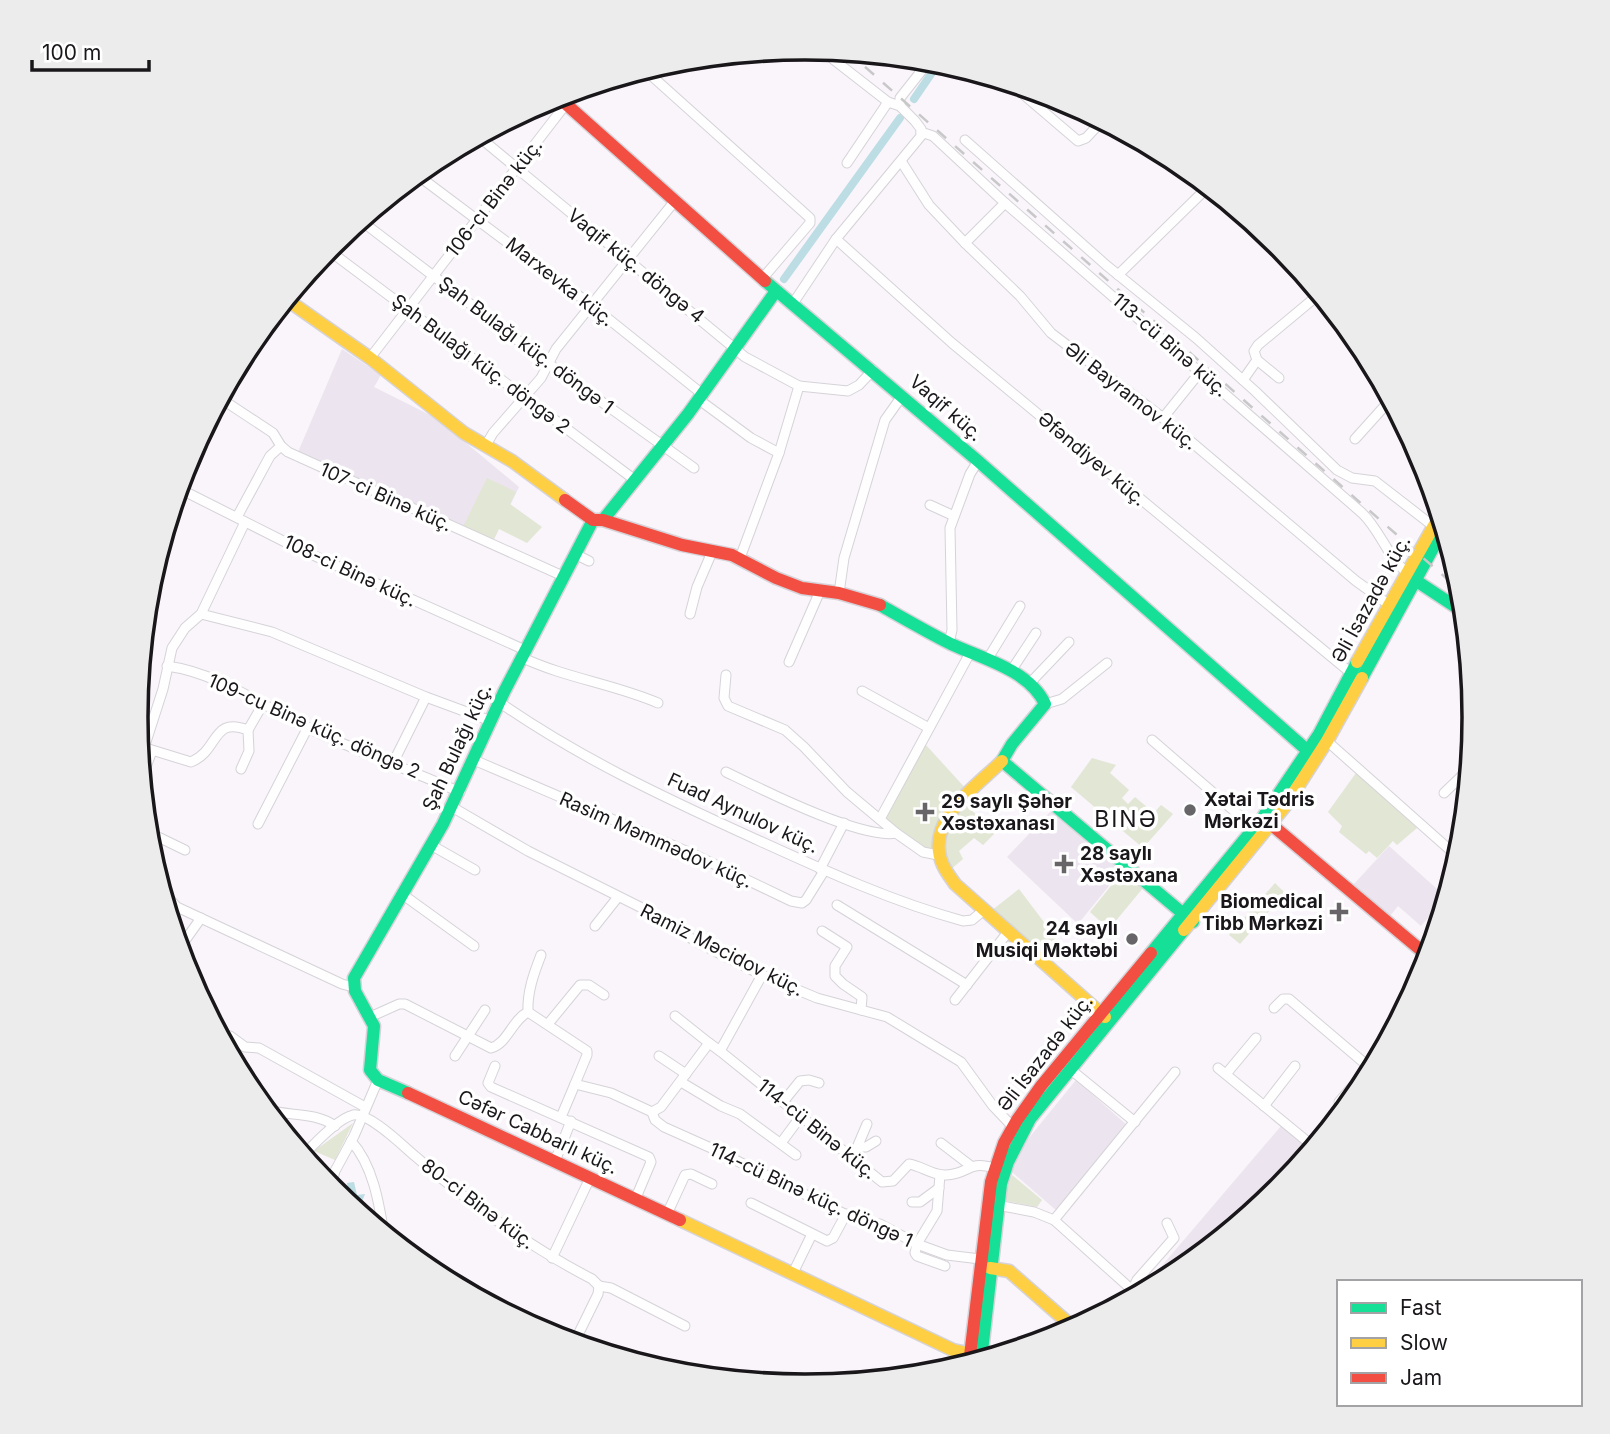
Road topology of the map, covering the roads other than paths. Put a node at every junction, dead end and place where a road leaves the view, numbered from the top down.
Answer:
1 (835, 61) edge
2 (922, 70) edge
3 (653, 78) edge
4 (1029, 99) edge
5 (888, 102) junction
6 (567, 105) edge
7 (900, 106) junction
8 (556, 109) edge
9 (1096, 127) edge
10 (921, 132) junction
11 (965, 140) dead end
12 (486, 142) edge
13 (901, 161) junction
14 (847, 163) dead end
15 (518, 168) junction
16 (425, 181) edge
17 (1202, 193) edge
18 (674, 202) junction
19 (1005, 203) junction
20 (478, 219) junction
21 (368, 226) edge
22 (836, 239) junction
23 (965, 243) junction
24 (336, 256) edge
25 (626, 259) junction
26 (1118, 275) junction
27 (433, 277) junction
28 (762, 279) junction
29 (776, 291) junction
30 (1313, 300) edge
31 (293, 304) edge
32 (591, 305) junction
33 (792, 305) junction
34 (408, 310) junction
35 (734, 348) junction
36 (370, 358) junction
37 (1257, 360) junction
38 (549, 364) junction
39 (873, 370) junction
40 (1200, 372) junction
41 (1279, 378) dead end
42 (1243, 380) junction
43 (799, 386) junction
44 (699, 396) junction
45 (902, 396) junction
46 (526, 397) junction
47 (228, 403) edge
48 (1384, 407) edge
49 (1163, 418) junction
50 (1355, 439) dead end
51 (486, 445) junction
52 (281, 446) junction
53 (662, 446) junction
54 (779, 453) junction
55 (978, 461) junction
56 (694, 468) dead end
57 (635, 480) junction
58 (187, 493) edge
59 (929, 505) dead end
60 (954, 516) junction
61 (1432, 518) edge
62 (241, 520) junction
63 (598, 520) junction
64 (1435, 530) edge
65 (712, 552) junction
66 (575, 554) junction
67 (740, 558) junction
68 (589, 561) dead end
69 (1410, 576) junction
70 (565, 577) junction
71 (820, 591) junction
72 (839, 593) junction
73 (1388, 604) junction
74 (1453, 605) edge
75 (1020, 606) dead end
76 (201, 614) junction
77 (690, 614) dead end
78 (1036, 633) dead end
79 (1069, 642) dead end
80 (949, 643) junction
81 (970, 653) junction
82 (523, 654) junction
83 (987, 660) junction
84 (789, 662) dead end
85 (1107, 663) dead end
86 (167, 666) junction
87 (1012, 671) junction
88 (1352, 673) junction
89 (726, 675) dead end
90 (1030, 683) junction
91 (862, 691) dead end
92 (426, 697) junction
93 (499, 702) junction
94 (262, 704) junction
95 (658, 704) dead end
96 (1045, 704) junction
97 (491, 721) junction
98 (308, 727) junction
99 (929, 728) junction
100 (248, 730) junction
101 (148, 737) edge
102 (1152, 740) dead end
103 (1327, 741) junction
104 (149, 749) edge
105 (1308, 751) junction
106 (474, 760) junction
107 (1002, 761) junction
108 (393, 763) junction
109 (241, 769) dead end
110 (726, 772) dead end
111 (1459, 778) edge
112 (460, 792) junction
113 (1444, 793) dead end
114 (452, 807) junction
115 (880, 819) junction
116 (1267, 821) junction
117 (844, 823) junction
118 (258, 824) dead end
119 (1254, 828) junction
120 (896, 833) junction
121 (159, 837) edge
122 (431, 845) junction
123 (1449, 849) edge
124 (185, 850) dead end
125 (937, 855) junction
126 (475, 870) dead end
127 (822, 870) junction
128 (402, 894) junction
129 (618, 897) junction
130 (175, 905) edge
131 (837, 905) dead end
132 (984, 911) junction
133 (1191, 915) junction
134 (201, 918) junction
135 (595, 926) dead end
136 (822, 931) dead end
137 (1008, 932) junction
138 (186, 939) edge
139 (474, 946) dead end
140 (1420, 949) edge
141 (541, 955) dead end
142 (762, 975) junction
143 (967, 985) junction
144 (354, 987) junction
145 (604, 995) dead end
146 (955, 1000) dead end
147 (1274, 1008) dead end
148 (485, 1010) dead end
149 (861, 1010) junction
150 (528, 1012) junction
151 (676, 1016) dead end
152 (370, 1017) junction
153 (1106, 1017) junction
154 (548, 1024) junction
155 (231, 1037) edge
156 (469, 1037) junction
157 (1256, 1038) dead end
158 (709, 1043) junction
159 (720, 1051) junction
160 (455, 1056) dead end
161 (659, 1056) dead end
162 (1364, 1063) edge
163 (495, 1066) dead end
164 (1295, 1066) dead end
165 (1070, 1069) junction
166 (1175, 1072) dead end
167 (683, 1078) junction
168 (378, 1080) junction
169 (819, 1083) dead end
170 (575, 1084) junction
171 (783, 1102) junction
172 (1264, 1106) junction
173 (280, 1112) edge
174 (363, 1112) junction
175 (652, 1112) junction
176 (561, 1116) junction
177 (801, 1116) junction
178 (571, 1121) junction
179 (1135, 1122) junction
180 (867, 1124) dead end
181 (335, 1126) junction
182 (1012, 1126) junction
183 (351, 1141) junction
184 (1307, 1141) edge
185 (876, 1142) dead end
186 (781, 1143) junction
187 (941, 1143) dead end
188 (858, 1147) junction
189 (309, 1149) edge
190 (796, 1155) dead end
191 (853, 1157) junction
192 (555, 1161) junction
193 (971, 1166) junction
194 (994, 1168) junction
195 (334, 1175) edge
196 (940, 1175) junction
197 (590, 1178) junction
198 (712, 1184) dead end
199 (939, 1188) junction
200 (635, 1200) junction
201 (912, 1202) dead end
202 (751, 1203) dead end
203 (998, 1205) junction
204 (667, 1214) junction
205 (845, 1214) junction
206 (382, 1220) edge
207 (1054, 1220) junction
208 (1167, 1223) dead end
209 (812, 1234) junction
210 (917, 1244) junction
211 (552, 1258) junction
212 (985, 1263) junction
213 (945, 1266) dead end
214 (793, 1273) junction
215 (599, 1286) junction
216 (1133, 1286) edge
217 (1130, 1288) edge
218 (1065, 1320) edge
219 (685, 1326) dead end
220 (578, 1334) edge
221 (976, 1352) edge
222 (964, 1355) edge

1 - 5 street
2 - 7 street
3 - 28 street
4 - 9 street
5 - 7 street
5 - 14 street
6 - 18 street, Vaqif küç.
7 - 10 street, 113-cü Binə küç.
8 - 15 street, 106-cı Binə küç.
10 - 13 street
10 - 19 street, 113-cü Binə küç.
11 - 26 street
12 - 15 street, Vaqif küç. döngə 4
13 - 22 street
13 - 23 street, Əli Bayramov küç.
15 - 20 street, 106-cı Binə küç.
15 - 25 street, Vaqif küç. döngə 4
16 - 20 street, Marxevka küç.
17 - 26 street
18 - 25 street
18 - 28 street, Vaqif küç.
19 - 23 street
19 - 40 street, 113-cü Binə küç.
20 - 27 street, 106-cı Binə küç.
20 - 32 street, Marxevka küç.
21 - 27 street, Şah Bulağı küç. döngə 1
22 - 33 street
22 - 88 street, Əfəndiyev küç.
23 - 49 street, Əli Bayramov küç.
24 - 34 street, Şah Bulağı küç. döngə 2
25 - 32 street
25 - 35 street, Vaqif küç. döngə 4
26 - 42 street
27 - 34 street, 106-cı Binə küç.
27 - 38 street, Şah Bulağı küç. döngə 1
28 - 29 street, Vaqif küç.
29 - 33 street, Vaqif küç.
29 - 35 street, Şah Bulağı küç.
30 - 37 street
31 - 36 street
32 - 38 street
32 - 44 street, Marxevka küç.
33 - 39 street, Vaqif küç.
34 - 36 street, 106-cı Binə küç.
34 - 46 street, Şah Bulağı küç. döngə 2
35 - 43 street, Vaqif küç. döngə 4
35 - 44 street, Şah Bulağı küç.
36 - 51 street
37 - 41 street
37 - 42 street
38 - 46 street
38 - 53 street, Şah Bulağı küç. döngə 1
39 - 43 street
39 - 45 street, Vaqif küç.
40 - 49 street
40 - 69 street, 113-cü Binə küç.
42 - 61 street
43 - 54 street
44 - 53 street, Şah Bulağı küç.
44 - 54 street, Marxevka küç.
45 - 55 street, Vaqif küç.
45 - 72 street
46 - 51 street
46 - 57 street, Şah Bulağı küç. döngə 2
47 - 52 street, 107-ci Binə küç.
48 - 50 street
49 - 73 street, Əli Bayramov küç.
51 - 63 street
52 - 62 street
52 - 70 street, 107-ci Binə küç.
53 - 56 street, Şah Bulağı küç. döngə 1
53 - 57 street, Şah Bulağı küç.
54 - 67 street
55 - 60 street
55 - 105 street, Vaqif küç.
57 - 63 street, Şah Bulağı küç.
58 - 62 street, 108-ci Binə küç.
59 - 60 street
60 - 80 street
62 - 76 street
62 - 82 street, 108-ci Binə küç.
63 - 65 street
63 - 66 street, Şah Bulağı küç.
64 - 69 street, Əli İsazadə küç.
65 - 67 street
65 - 77 street
66 - 68 street
66 - 70 street, Şah Bulağı küç.
67 - 71 street
69 - 73 street, Əli İsazadə küç.
69 - 74 street
69 - 103 street, Əli İsazadə küç.
70 - 82 street, Şah Bulağı küç.
71 - 72 street
71 - 84 street
72 - 80 street
73 - 88 street, Əli İsazadə küç.
75 - 83 street
76 - 86 street
76 - 92 street
78 - 87 street
79 - 90 street
80 - 81 street
81 - 83 street
81 - 99 street
82 - 93 street, Şah Bulağı küç.
82 - 95 street, 108-ci Binə küç.
83 - 87 street
85 - 96 street
86 - 94 street, 109-cu Binə küç. döngə 2
86 - 101 street
87 - 90 street
88 - 105 street, Əli İsazadə küç.
89 - 115 street
90 - 96 street
91 - 99 street
92 - 97 street
92 - 108 street
93 - 97 street, Şah Bulağı küç.
93 - 127 street, Fuad Aynulov küç.
94 - 98 street, 109-cu Binə küç. döngə 2
94 - 100 street
96 - 107 street
97 - 106 street, Şah Bulağı küç.
98 - 108 street, 109-cu Binə küç. döngə 2
98 - 118 street
99 - 115 street
100 - 104 street
100 - 109 street
102 - 119 street
103 - 116 street, Əli İsazadə küç.
103 - 123 street
105 - 116 street, Əli İsazadə küç.
106 - 112 street, Şah Bulağı küç.
106 - 127 street, Rasim Məmmədov küç.
107 - 125 street
107 - 133 street
108 - 112 street, 109-cu Binə küç. döngə 2
110 - 117 street
111 - 113 street
112 - 114 street, Şah Bulağı küç.
114 - 122 street, Şah Bulağı küç.
114 - 129 street, Ramiz Məcidov küç.
115 - 120 street
116 - 119 street, Əli İsazadə küç.
116 - 133 street, Əli İsazadə küç.
116 - 140 street
117 - 120 street
117 - 127 street, Rasim Məmmədov küç.
119 - 133 street, Əli İsazadə küç.
120 - 125 street
121 - 124 street
122 - 126 street
122 - 128 street, Şah Bulağı küç.
125 - 132 street
127 - 132 street, Fuad Aynulov küç.
128 - 139 street
128 - 144 street, Şah Bulağı küç.
129 - 135 street
129 - 142 street, Ramiz Məcidov küç.
130 - 134 street
131 - 143 street
132 - 137 street
133 - 153 street, Əli İsazadə küç.
134 - 138 street
134 - 144 street
136 - 149 street
137 - 143 street
137 - 153 street
141 - 150 street
142 - 149 street, Ramiz Məcidov küç.
142 - 159 street
143 - 146 street
144 - 152 street
145 - 154 street
147 - 162 street
148 - 156 street
149 - 182 street, Ramiz Məcidov küç.
150 - 154 street
150 - 156 street
151 - 158 street, 114-cü Binə küç.
152 - 156 street
152 - 168 street
153 - 165 street, Əli İsazadə küç.
153 - 182 street, Əli İsazadə küç.
154 - 170 street
155 - 174 street, 80-ci Binə küç.
156 - 160 street
157 - 172 street
158 - 159 street, 114-cü Binə küç.
158 - 167 street
159 - 171 street, 114-cü Binə küç.
161 - 167 street
163 - 176 street
164 - 172 street
165 - 179 street
165 - 203 street, Əli İsazadə küç.
166 - 179 street
167 - 175 street
167 - 186 street
168 - 174 street
168 - 192 street, Cəfər Cabbarlı küç.
169 - 171 street
170 - 175 street, 114-cü Binə küç. döngə 1
170 - 176 street
171 - 177 street, 114-cü Binə küç.
172 - 184 street
173 - 181 street
174 - 181 street
174 - 183 street
174 - 211 street, 80-ci Binə küç.
175 - 205 street, 114-cü Binə küç. döngə 1
176 - 178 street
177 - 186 street
177 - 191 street, 114-cü Binə küç.
178 - 192 street
178 - 200 street
179 - 207 street
180 - 188 street
181 - 189 street
182 - 194 street, Əli İsazadə küç.
183 - 195 street
183 - 206 street
185 - 188 street
186 - 190 street
187 - 193 street
188 - 191 street
191 - 196 street, 114-cü Binə küç.
192 - 197 street, Cəfər Cabbarlı küç.
193 - 194 street
193 - 196 street
194 - 212 street, Əli İsazadə küç.
196 - 199 street
197 - 200 street, Cəfər Cabbarlı küç.
197 - 211 street
198 - 204 street
199 - 201 street
199 - 210 street
200 - 204 street, Cəfər Cabbarlı küç.
202 - 209 street
203 - 207 street
203 - 212 street, Əli İsazadə küç.
204 - 214 street, Cəfər Cabbarlı küç.
205 - 209 street
205 - 210 street, 114-cü Binə küç. döngə 1
207 - 217 street
208 - 216 street
209 - 214 street
210 - 212 street, 114-cü Binə küç. döngə 1
210 - 213 street
211 - 215 street, 80-ci Binə küç.
212 - 218 street
212 - 221 street, Əli İsazadə küç.
214 - 222 street, Cəfər Cabbarlı küç.
215 - 219 street, 80-ci Binə küç.
215 - 220 street

